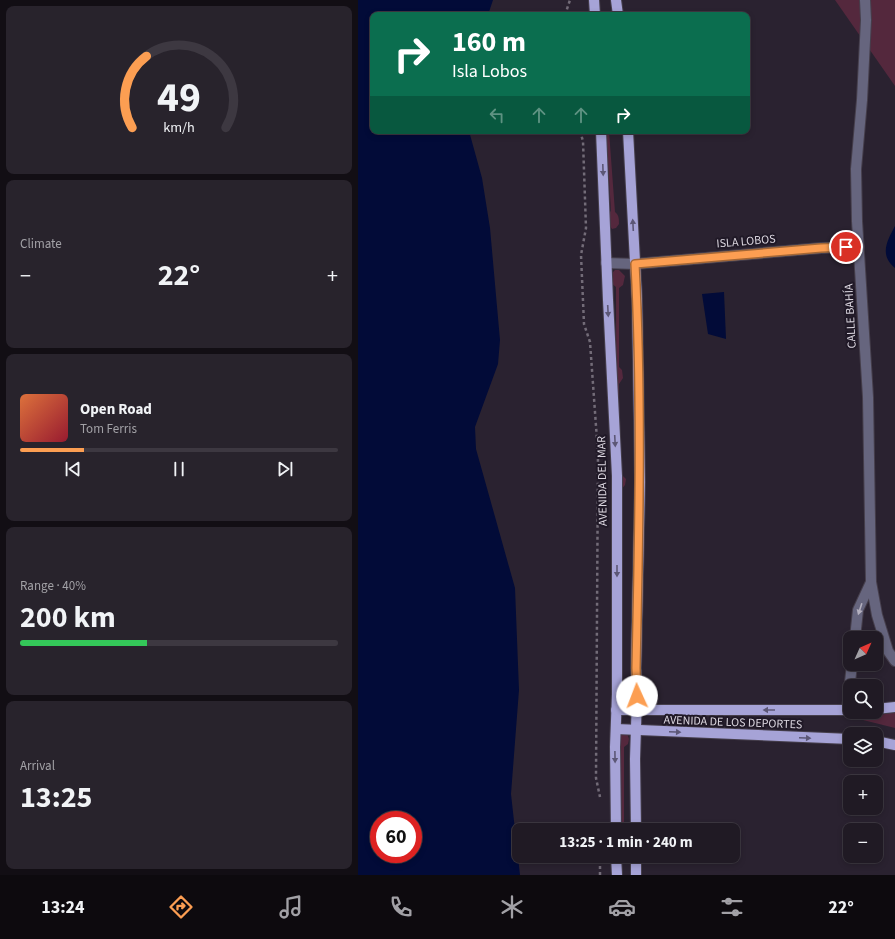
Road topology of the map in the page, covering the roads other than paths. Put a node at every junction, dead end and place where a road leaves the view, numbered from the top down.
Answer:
1 (594, 0) edge
2 (616, 0) edge
3 (865, 0) edge
4 (595, 12) edge
5 (618, 12) edge
6 (602, 134) edge
7 (628, 134) edge
8 (859, 247) junction
9 (606, 263) junction
10 (635, 264) junction
11 (871, 582) junction
12 (856, 631) edge
13 (895, 661) edge
14 (895, 707) edge
15 (883, 708) edge
16 (616, 710) junction
17 (637, 710) junction
18 (843, 710) edge
19 (616, 729) junction
20 (636, 731) junction
21 (843, 739) edge
22 (883, 742) edge
23 (895, 745) edge
24 (616, 823) edge
25 (636, 823) edge
26 (616, 863) edge
27 (636, 863) edge
28 (616, 875) edge
29 (636, 875) edge

1 - 4 main road
2 - 5 main road
3 - 8 street, CALLE BAHÍA
6 -> 9 main road, AVENIDA DEL MAR
10 -> 7 main road
8 - 10 street, ISLA LOBOS
8 - 11 street, CALLE BAHÍA
9 - 10 street, ISLA LOBOS
9 -> 16 main road, AVENIDA DEL MAR
10 - 17 main road
11 -> 12 street, CALLE BAHÍA
11 - 13 street, CALLE BAHÍA
14 - 15 main road
16 - 17 main road, AVENIDA DE LOS DEPORTES
16 - 19 main road, AVENIDA DEL MAR
18 -> 17 main road, AVENIDA DE LOS DEPORTES
17 - 20 main road
19 - 20 main road, AVENIDA DE LOS DEPORTES
19 -> 24 main road, AVENIDA DEL MAR
20 -> 21 main road, AVENIDA DE LOS DEPORTES
20 - 25 main road
22 - 23 main road
26 - 28 main road
27 - 29 main road

